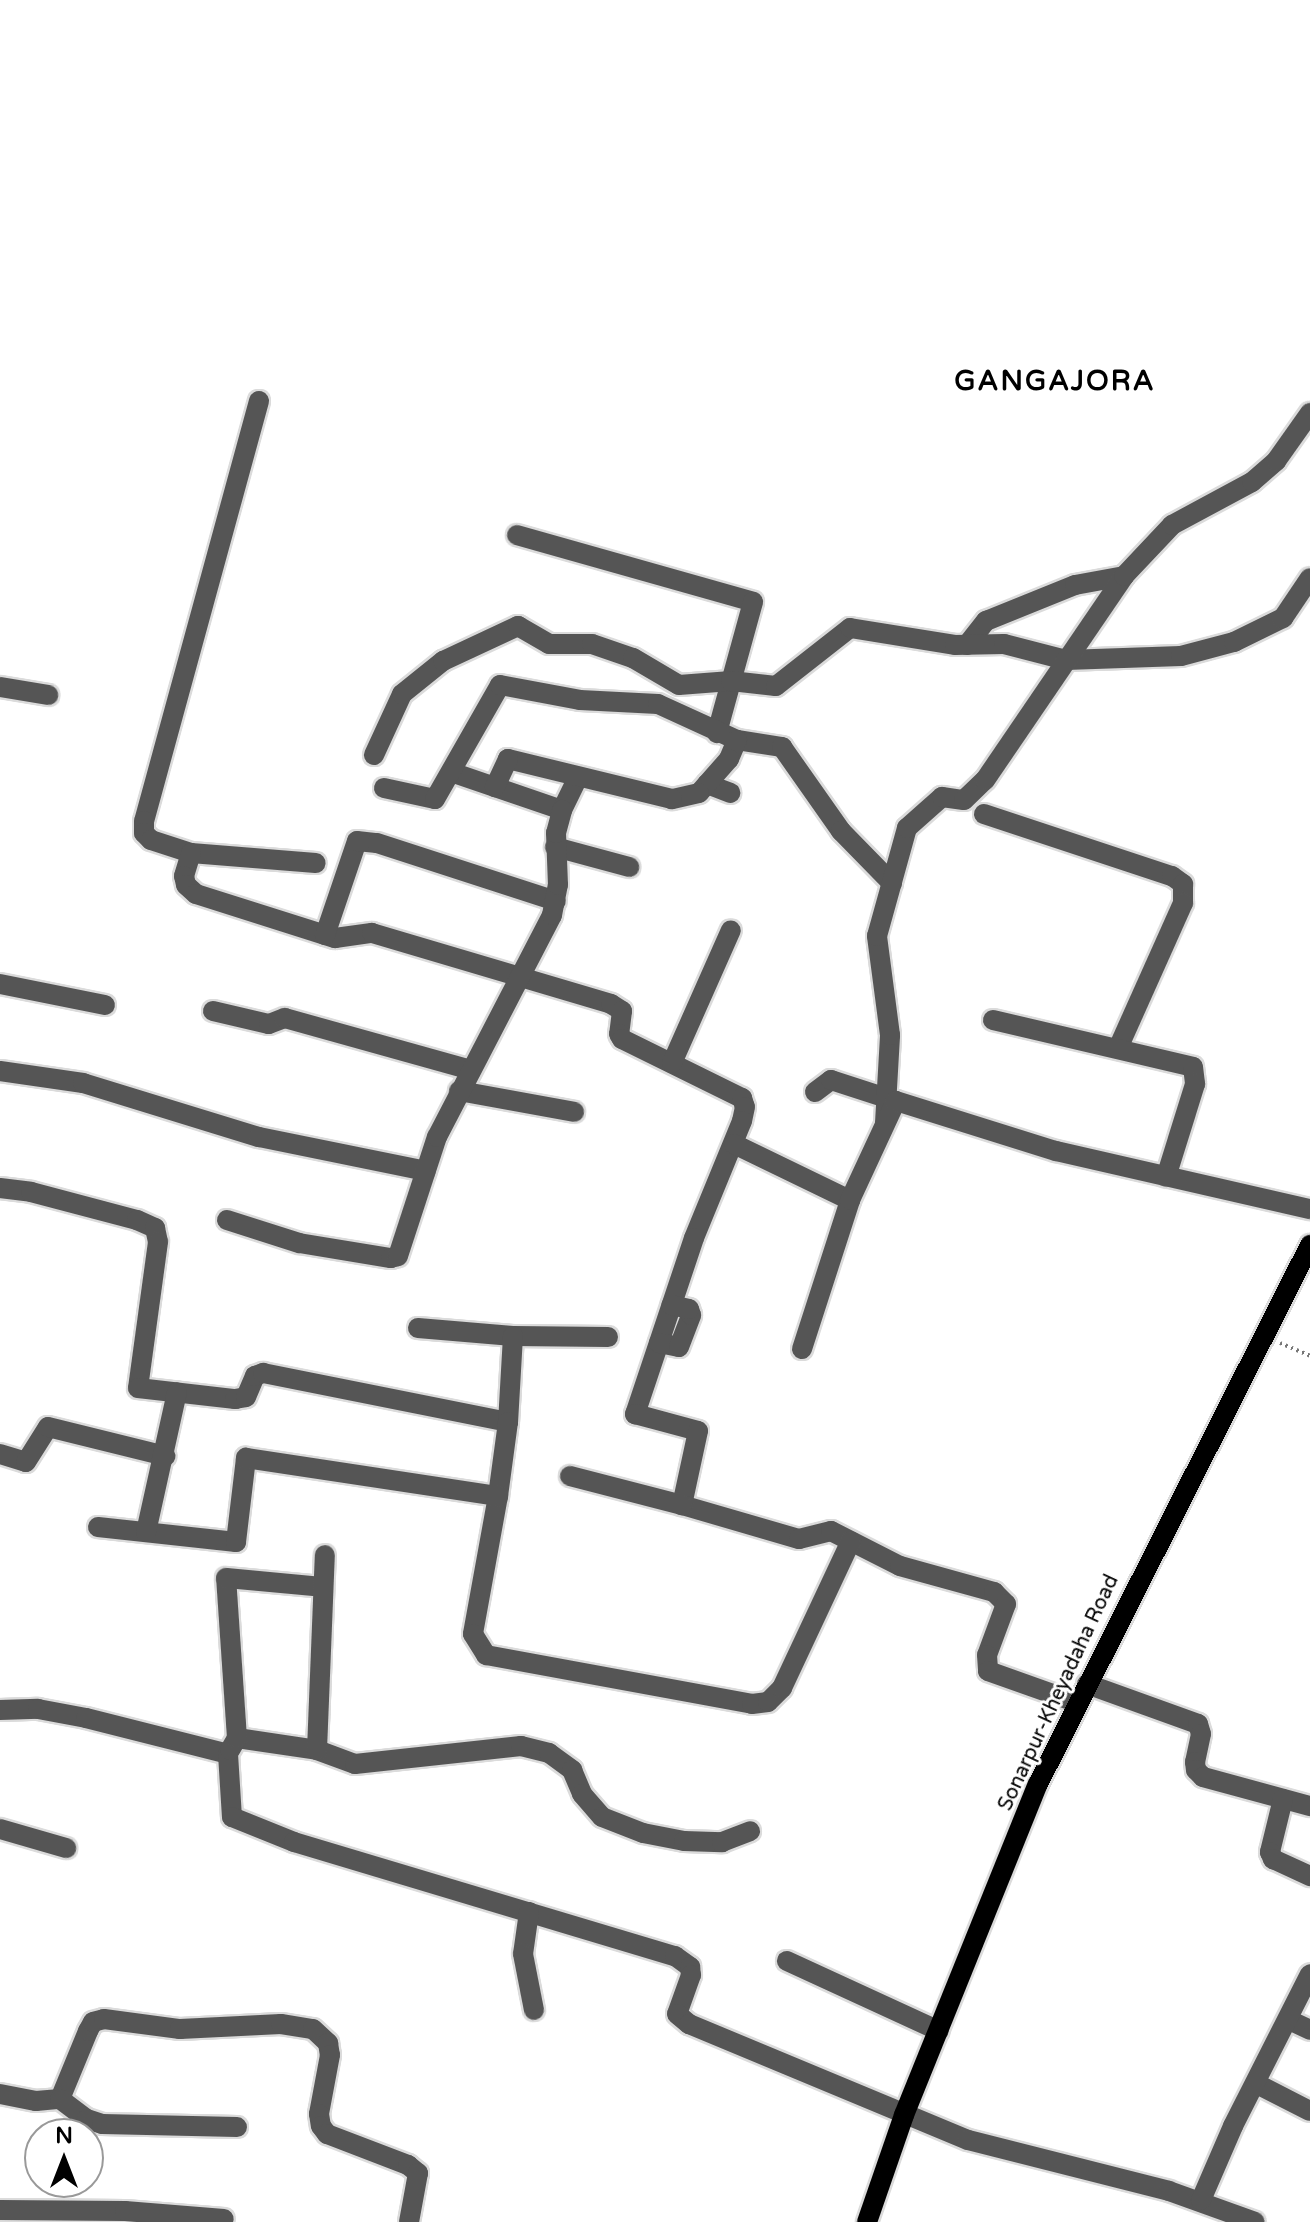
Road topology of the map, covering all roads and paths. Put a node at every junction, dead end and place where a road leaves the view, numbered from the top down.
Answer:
1 (259, 401) dead end
2 (1310, 413) edge
3 (517, 535) dead end
4 (1124, 576) junction
5 (1310, 578) edge
6 (967, 645) junction
7 (1066, 660) junction
8 (731, 681) junction
9 (0, 687) edge
10 (48, 695) dead end
11 (717, 733) junction
12 (737, 740) junction
13 (374, 755) dead end
14 (451, 772) junction
15 (578, 777) junction
16 (707, 784) junction
17 (495, 787) junction
18 (384, 788) dead end
19 (730, 793) dead end
20 (562, 810) junction
21 (984, 814) dead end
22 (555, 847) junction
23 (191, 853) junction
24 (316, 863) dead end
25 (629, 867) dead end
26 (892, 883) junction
27 (556, 901) junction
28 (731, 930) dead end
29 (325, 935) junction
30 (519, 977) junction
31 (0, 984) edge
32 (105, 1005) dead end
33 (213, 1011) dead end
34 (993, 1020) dead end
35 (1118, 1048) junction
36 (672, 1063) junction
37 (471, 1070) junction
38 (0, 1071) edge
39 (459, 1091) junction
40 (815, 1092) dead end
41 (891, 1100) junction
42 (574, 1112) dead end
43 (734, 1144) junction
44 (426, 1171) junction
45 (1166, 1177) junction
46 (0, 1188) edge
47 (850, 1200) junction
48 (1310, 1209) edge
49 (227, 1220) dead end
50 (1310, 1245) edge
51 (418, 1328) dead end
52 (1264, 1335) junction
53 (513, 1336) junction
54 (608, 1337) dead end
55 (802, 1349) dead end
56 (1310, 1356) edge
57 (177, 1392) junction
58 (508, 1422) junction
59 (0, 1454) edge
60 (165, 1456) junction
61 (570, 1476) dead end
62 (498, 1496) junction
63 (682, 1505) junction
64 (98, 1527) dead end
65 (146, 1532) junction
66 (851, 1541) junction
67 (325, 1555) dead end
68 (323, 1587) junction
69 (1083, 1693) junction
70 (0, 1710) edge
71 (232, 1746) junction
72 (317, 1750) junction
73 (1283, 1799) junction
74 (1310, 1806) edge
75 (0, 1829) edge
76 (750, 1831) dead end
77 (66, 1848) dead end
78 (1310, 1876) edge
79 (529, 1912) junction
80 (787, 1961) dead end
81 (1310, 1974) edge
82 (534, 2010) dead end
83 (1289, 2020) junction
84 (1310, 2030) edge
85 (939, 2031) junction
86 (1257, 2084) junction
87 (0, 2094) edge
88 (60, 2099) junction
89 (1310, 2111) edge
90 (904, 2115) junction
91 (237, 2127) dead end
92 (1201, 2200) junction
93 (0, 2210) edge
94 (124, 2216) edge
95 (62, 2217) edge
96 (224, 2219) dead end
97 (409, 2222) edge
98 (867, 2222) edge
99 (1255, 2222) edge

1 - 23 street
2 - 4 street
3 - 8 street
4 - 6 street
4 - 7 street
5 - 7 street
6 - 7 street
6 - 8 street
7 - 26 street
8 - 11 street
8 - 13 street
9 - 10 street
11 - 12 street
11 - 14 street
12 - 16 street
12 - 26 street
14 - 17 street
14 - 18 street
15 - 16 street
15 - 17 street
15 - 20 street
16 - 19 street
17 - 20 street
20 - 22 street
21 - 35 street
22 - 25 street
22 - 27 street
23 - 24 street
23 - 29 street
26 - 41 street
27 - 29 street
27 - 30 street
28 - 36 street
29 - 30 street
30 - 36 street
30 - 37 street
31 - 32 street
33 - 37 street
34 - 35 street
35 - 45 street
36 - 43 street
37 - 39 street
38 - 44 street
39 - 42 street
39 - 44 street
40 - 41 street
41 - 45 street
41 - 47 street
43 - 47 street
43 - 63 street
44 - 49 street
45 - 48 street
46 - 57 street
47 - 55 street
50 - 52 main road, Sonarpur-Kheyadaha Road
51 - 53 street
52 - 56 path
52 - 69 main road, Sonarpur-Kheyadaha Road
53 - 54 street
53 - 58 street
57 - 58 street
57 - 60 street
58 - 62 street
59 - 60 street
60 - 65 street
61 - 63 street
62 - 65 street
62 - 66 street
63 - 66 street
64 - 65 street
66 - 69 street
67 - 68 street
68 - 71 street
68 - 72 street
69 - 73 street
69 - 85 main road, Sonarpur-Kheyadaha Road
70 - 71 street
71 - 72 street
71 - 79 street
72 - 76 street
73 - 74 street
73 - 78 street
75 - 77 street
79 - 82 street
79 - 90 street
80 - 85 street
81 - 83 street
83 - 84 street
83 - 86 street
85 - 90 main road, Sonarpur-Kheyadaha Road
86 - 89 street
86 - 92 street
87 - 88 street
88 - 91 street
88 - 97 street
90 - 92 street
90 - 98 main road, Sonarpur-Kheyadaha Road
92 - 99 street
93 - 95 street
94 - 95 street
94 - 96 street

